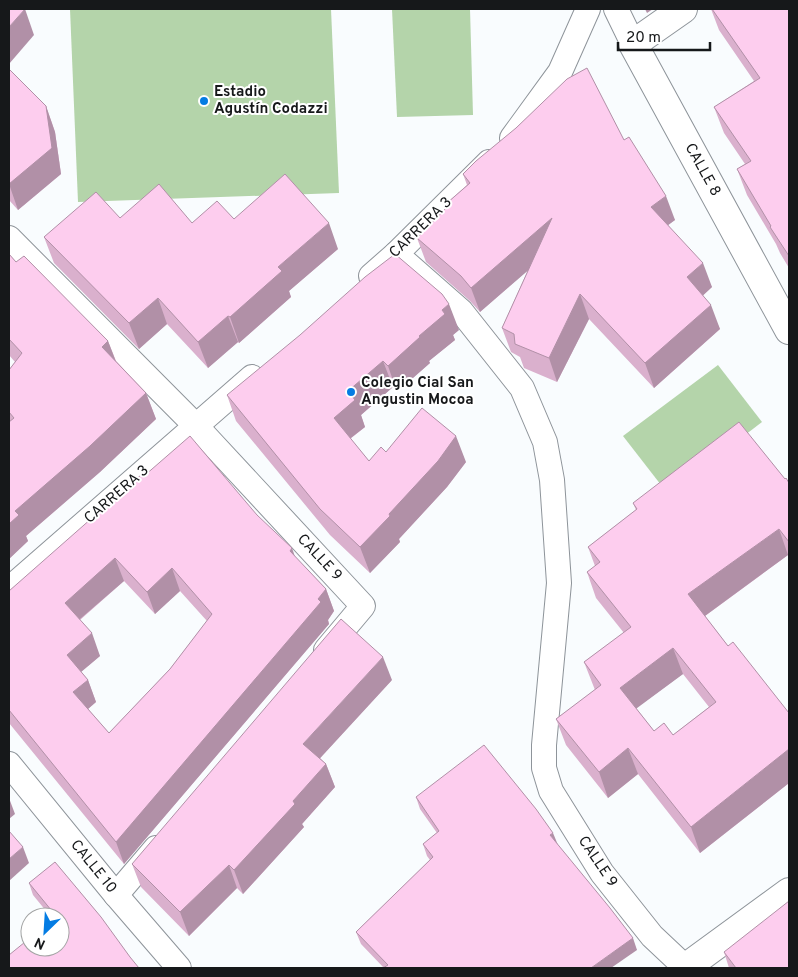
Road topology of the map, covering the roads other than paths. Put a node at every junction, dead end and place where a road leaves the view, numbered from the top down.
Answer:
1 (588, 9) edge
2 (616, 9) edge
3 (683, 9) edge
4 (633, 44) junction
5 (9, 238) edge
6 (396, 254) junction
7 (351, 292) edge
8 (789, 330) edge
9 (270, 362) edge
10 (196, 426) junction
11 (9, 589) edge
12 (312, 665) edge
13 (9, 764) edge
14 (173, 828) edge
15 (789, 892) edge
16 (116, 895) junction
17 (179, 968) edge
18 (685, 968) edge

1 - 6 street, CARRERA 3
2 - 4 street, CALLE 8
3 - 4 main road
4 - 8 main road, CALLE 8
5 - 10 street, CALLE 9
6 - 7 street, CARRERA 3
6 - 18 street, CALLE 9
9 - 10 street, CARRERA 3
10 - 11 street, CARRERA 3
10 - 12 street, CALLE 9
13 - 16 street, CALLE 10
14 - 16 street
15 - 18 main road
16 - 17 street, CALLE 10

